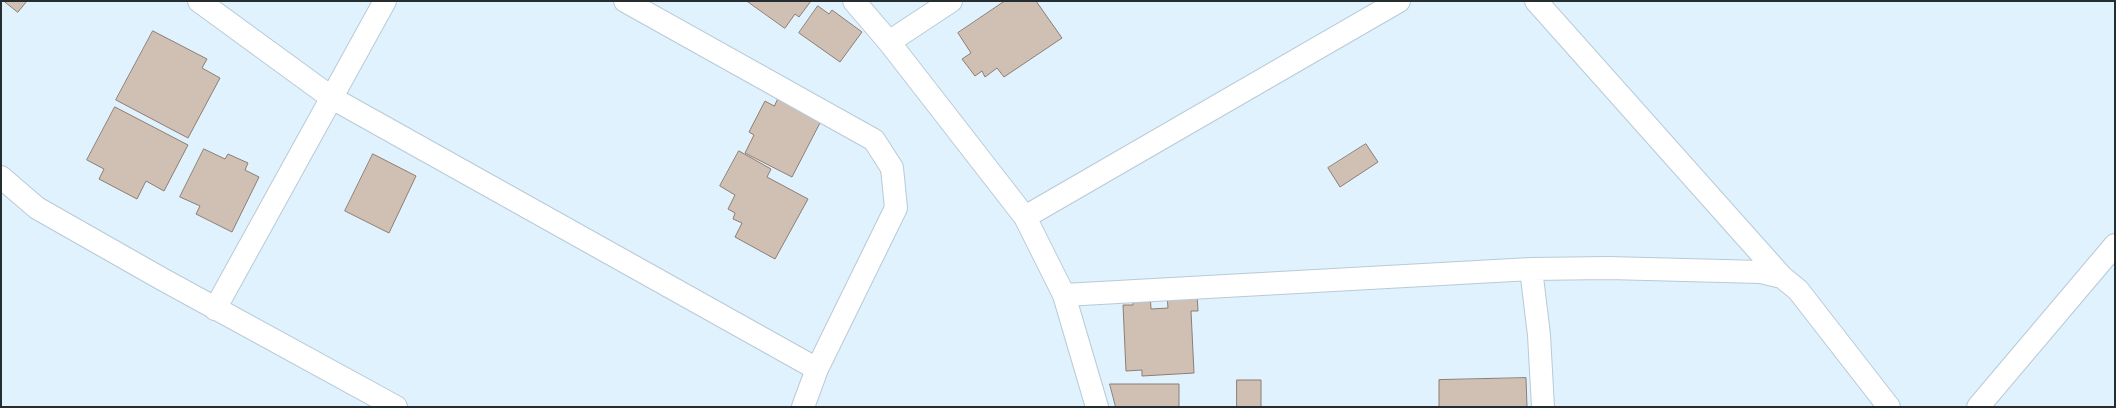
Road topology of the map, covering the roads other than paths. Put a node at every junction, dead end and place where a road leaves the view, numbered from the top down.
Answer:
1 (198, 1) edge
2 (385, 1) edge
3 (625, 1) edge
4 (854, 1) edge
5 (951, 1) edge
6 (1399, 1) edge
7 (1536, 1) edge
8 (889, 42) junction
9 (332, 98) junction
10 (1, 178) edge
11 (1026, 217) junction
12 (2115, 245) edge
13 (1531, 269) junction
14 (1782, 277) junction
15 (1064, 295) junction
16 (215, 309) junction
17 (817, 369) junction
18 (396, 407) edge
19 (803, 407) edge
20 (1096, 407) edge
21 (1543, 407) edge
22 (1889, 407) edge
23 (1978, 407) edge

1 - 9 street
2 - 9 street
3 - 17 street
4 - 8 street
5 - 8 street
6 - 11 street
7 - 14 street
8 - 11 street
9 - 16 street
9 - 17 street
10 - 16 street
11 - 15 street
12 - 23 street
13 - 14 street
13 - 15 street
13 - 21 street
14 - 22 street
15 - 20 street
16 - 18 street
17 - 19 street

